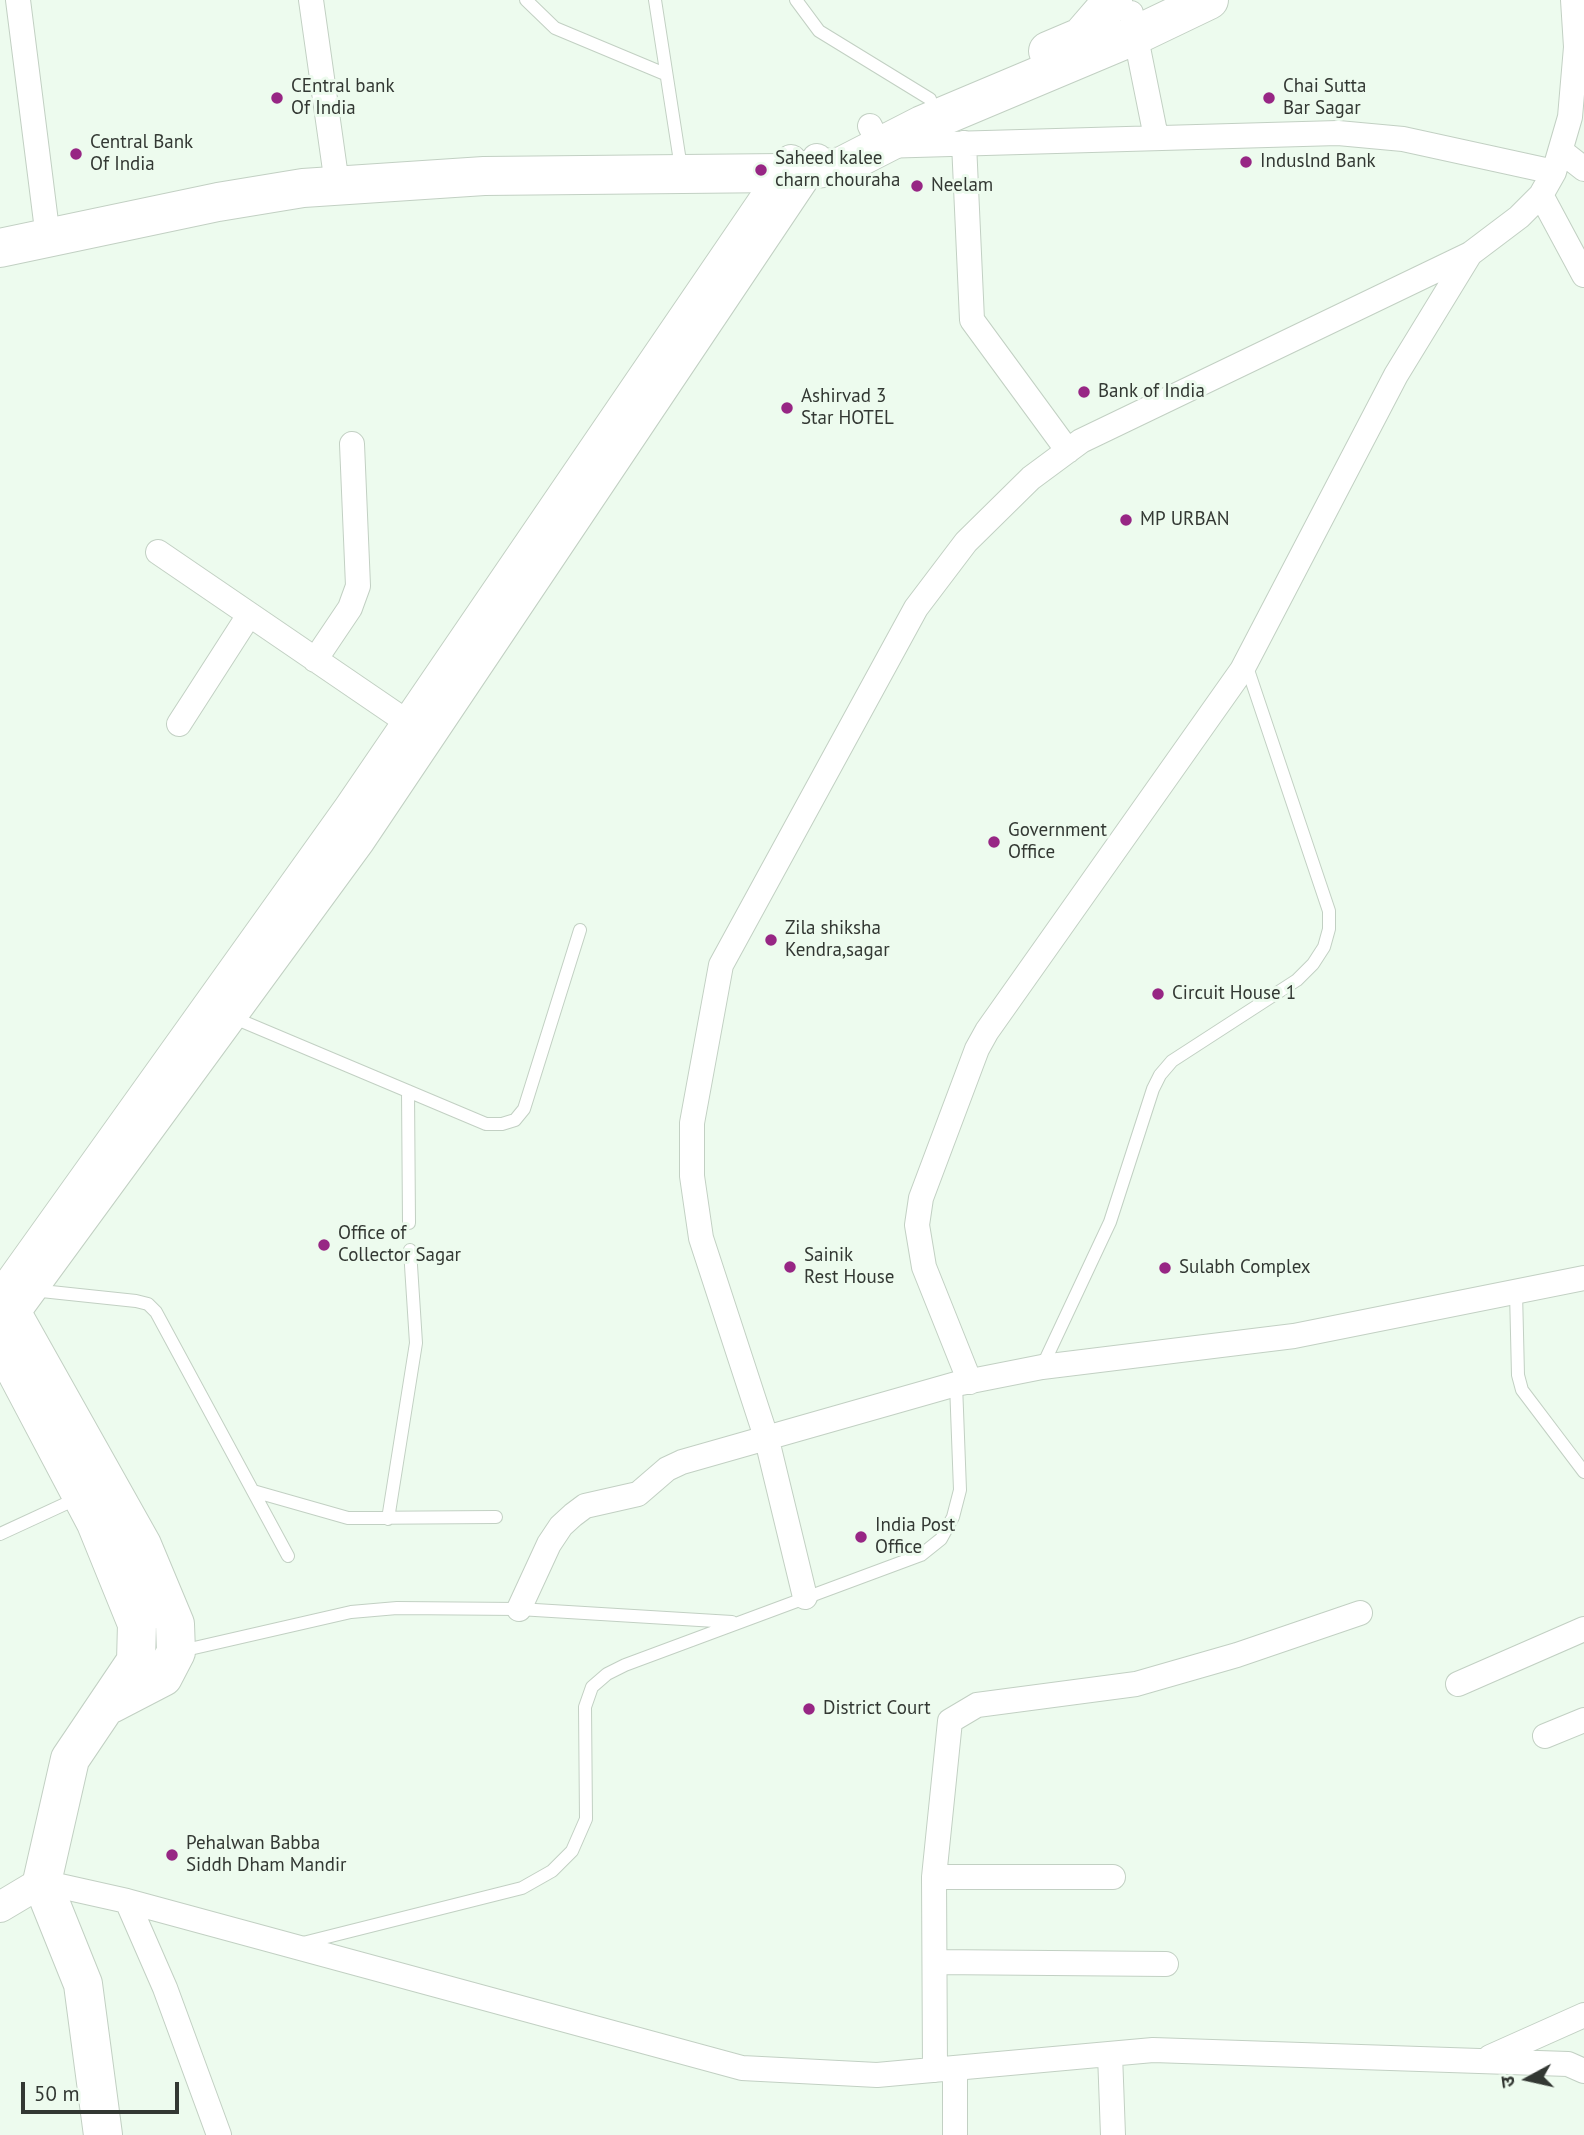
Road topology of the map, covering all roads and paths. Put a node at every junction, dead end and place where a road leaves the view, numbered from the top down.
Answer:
1 (18, 0) edge
2 (311, 0) edge
3 (526, 0) edge
4 (655, 0) edge
5 (796, 0) edge
6 (1209, 0) edge
7 (1573, 0) edge
8 (1135, 12) edge
9 (665, 74) junction
10 (930, 99) junction
11 (875, 136) junction
12 (1156, 137) junction
13 (964, 143) junction
14 (678, 155) junction
15 (802, 162) junction
16 (1558, 162) junction
17 (1584, 169) edge
18 (335, 170) junction
19 (1541, 195) junction
20 (46, 222) junction
21 (0, 231) edge
22 (0, 248) edge
23 (1470, 254) junction
24 (1584, 275) edge
25 (352, 444) dead end
26 (1068, 451) junction
27 (158, 552) dead end
28 (249, 615) junction
29 (315, 660) junction
30 (1245, 663) junction
31 (407, 722) junction
32 (179, 724) dead end
33 (580, 930) dead end
34 (232, 1017) junction
35 (408, 1091) junction
36 (409, 1223) dead end
37 (410, 1250) dead end
38 (1584, 1278) edge
39 (1516, 1292) junction
40 (7, 1309) edge
41 (1042, 1367) junction
42 (963, 1383) junction
43 (767, 1440) junction
44 (1584, 1472) edge
45 (253, 1491) junction
46 (81, 1496) junction
47 (496, 1517) dead end
48 (388, 1519) junction
49 (0, 1534) edge
50 (288, 1556) dead end
51 (805, 1597) junction
52 (519, 1609) junction
53 (1360, 1613) dead end
54 (738, 1623) junction
55 (1584, 1629) edge
56 (156, 1657) junction
57 (1458, 1684) dead end
58 (1584, 1720) edge
59 (1545, 1735) dead end
60 (934, 1877) junction
61 (1113, 1877) dead end
62 (49, 1899) junction
63 (127, 1901) junction
64 (0, 1908) edge
65 (292, 1946) junction
66 (935, 1962) junction
67 (1166, 1964) dead end
68 (1584, 2015) edge
69 (1110, 2054) junction
70 (1483, 2060) junction
71 (945, 2069) junction
72 (1584, 2071) edge
73 (77, 2135) edge
74 (103, 2135) edge
75 (219, 2135) edge
76 (955, 2135) edge
77 (1113, 2135) edge

1 - 20 street
2 - 18 street
3 - 9 lane
4 - 9 lane
5 - 10 lane
6 - 8 main road
7 - 16 street
8 - 10 main road
8 - 11 main road
8 - 12 street
9 - 14 lane
10 - 11 main road
11 - 13 street
11 - 15 main road
12 - 13 street
12 - 16 street
13 - 26 street
14 - 15 main road
14 - 18 main road
15 - 22 main road
15 - 31 street
15 - 34 street
16 - 17 street
16 - 19 street
18 - 20 main road
19 - 23 street
19 - 24 street
20 - 21 main road
23 - 26 street
23 - 30 street
25 - 29 street
26 - 43 street
27 - 28 street
28 - 29 street
28 - 32 street
29 - 31 street
30 - 41 lane
30 - 42 street
31 - 40 street
33 - 35 lane
34 - 35 lane
34 - 40 street
35 - 36 lane
37 - 48 lane
38 - 39 street
39 - 41 street
39 - 44 lane
40 - 45 lane
40 - 46 main road
40 - 56 main road
41 - 42 street
42 - 43 street
42 - 51 lane
43 - 51 street
43 - 52 street
45 - 48 lane
45 - 50 lane
46 - 49 lane
46 - 56 main road
47 - 48 lane
51 - 54 lane
52 - 54 lane
52 - 56 lane
53 - 60 street
54 - 65 lane
55 - 57 street
56 - 62 main road
58 - 59 street
60 - 61 street
60 - 66 street
62 - 63 street
62 - 64 street
62 - 73 main road
62 - 74 main road
63 - 65 street
63 - 75 street
65 - 71 street
66 - 67 street
66 - 71 street
68 - 70 street
69 - 70 street
69 - 71 street
69 - 77 street
70 - 72 street
71 - 76 street

